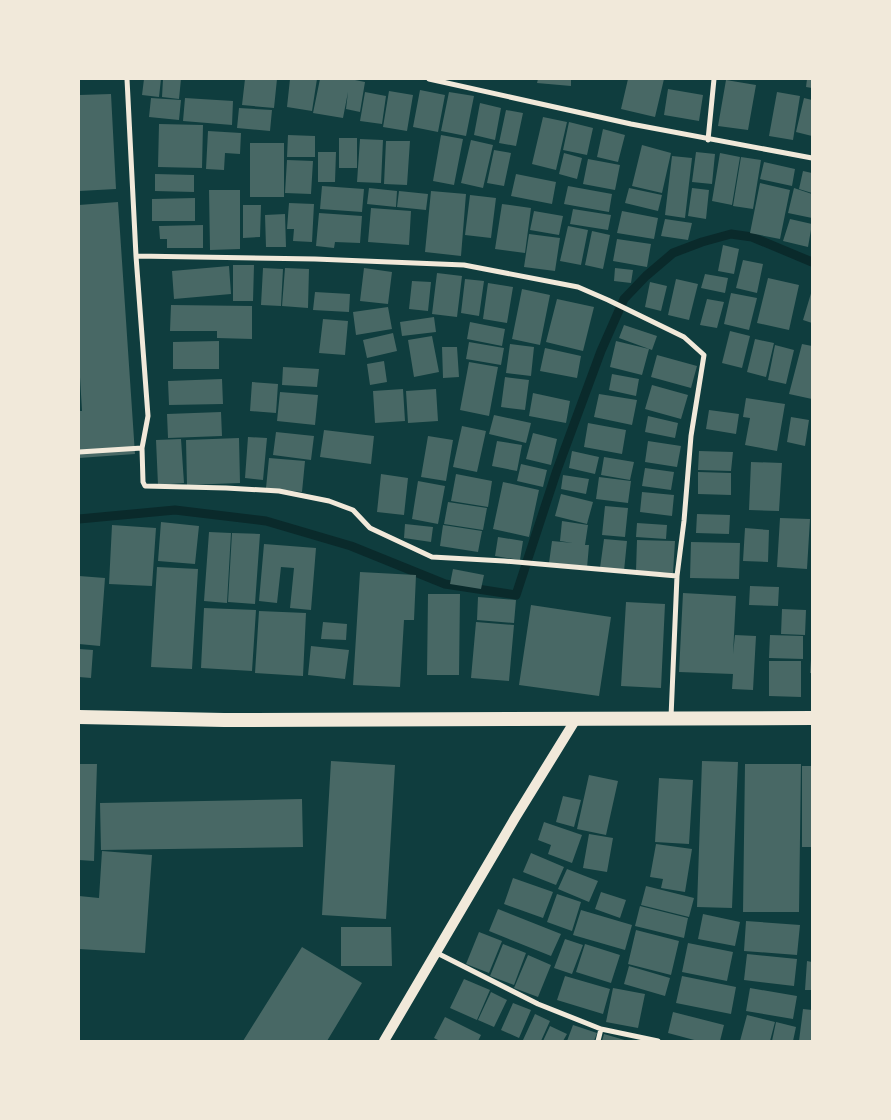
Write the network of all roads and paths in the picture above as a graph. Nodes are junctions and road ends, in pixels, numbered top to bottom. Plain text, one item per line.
1 (127, 79) edge
2 (429, 79) edge
3 (714, 79) edge
4 (708, 140) junction
5 (812, 158) edge
6 (136, 256) junction
7 (142, 448) junction
8 (79, 452) edge
9 (678, 576) junction
10 (79, 717) edge
11 (671, 717) junction
12 (812, 718) edge
13 (576, 719) junction
14 (437, 953) junction
15 (601, 1029) junction
16 (384, 1041) edge
17 (598, 1041) edge
18 (658, 1041) edge

1 - 6 street
2 - 4 street
3 - 4 street
4 - 5 street
6 - 7 street
6 - 9 street
7 - 8 street
7 - 9 street
9 - 11 street
10 - 13 highway
11 - 12 highway
11 - 13 highway
13 - 14 main road
14 - 15 street
14 - 16 main road
15 - 17 street
15 - 18 street

